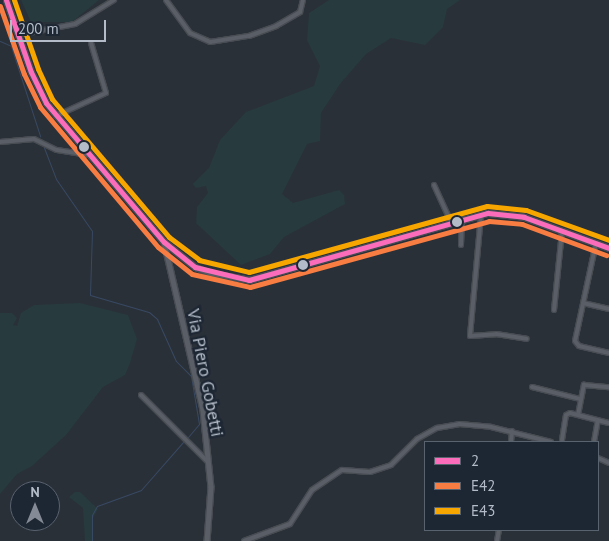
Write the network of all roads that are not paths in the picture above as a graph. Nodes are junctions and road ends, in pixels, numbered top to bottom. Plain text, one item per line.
1 (0, 0) edge
2 (114, 0) edge
3 (166, 0) edge
4 (304, 0) edge
5 (7, 1) edge
6 (18, 35) junction
7 (91, 43) dead end
8 (56, 116) junction
9 (0, 142) edge
10 (89, 155) junction
11 (434, 185) dead end
12 (481, 215) junction
13 (462, 219) junction
14 (451, 222) junction
15 (562, 231) junction
16 (164, 242) junction
17 (596, 243) junction
18 (461, 245) dead end
19 (609, 248) edge
20 (583, 303) junction
21 (609, 309) edge
22 (554, 310) dead end
23 (527, 339) dead end
24 (609, 353) edge
25 (532, 387) dead end
26 (609, 387) edge
27 (141, 395) dead end
28 (580, 400) junction
29 (578, 415) junction
30 (598, 420) junction
31 (609, 422) edge
32 (512, 432) junction
33 (562, 440) dead end
34 (511, 441) edge
35 (547, 441) edge
36 (594, 441) edge
37 (208, 462) junction
38 (207, 541) edge
39 (244, 541) edge

1 - 5 street
2 - 6 street
3 - 4 street
5 - 6 main road
6 - 8 main road
7 - 8 street
8 - 10 main road
9 - 10 street
10 - 16 main road
11 - 14 street
12 - 13 main road
12 - 15 main road
12 - 23 street
13 - 14 main road
13 - 18 street
14 - 16 main road
15 - 17 main road
15 - 22 street
16 - 37 street, Via Piero Gobetti
17 - 19 main road
17 - 20 street
20 - 21 street
20 - 24 street
25 - 28 street
26 - 28 street
27 - 37 street
28 - 29 street
29 - 30 street
29 - 33 street
30 - 31 street
30 - 36 street
32 - 34 street
32 - 35 street
32 - 39 street
37 - 38 street, Via Piero Gobetti

